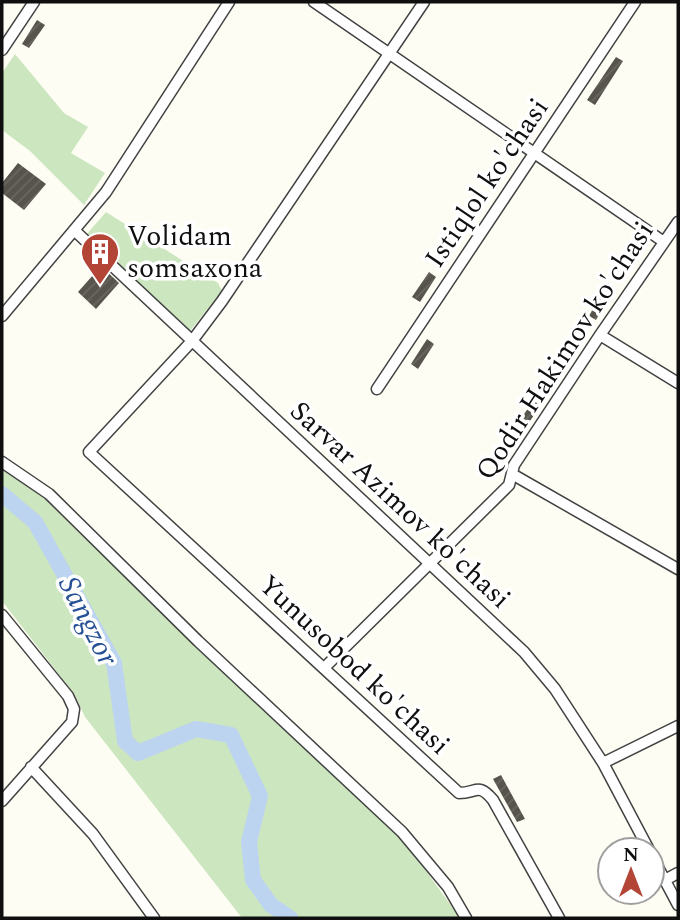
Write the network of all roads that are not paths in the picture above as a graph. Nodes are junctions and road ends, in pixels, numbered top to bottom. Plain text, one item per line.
1 (34, 2) edge
2 (229, 2) edge
3 (314, 2) edge
4 (424, 2) edge
5 (635, 2) edge
6 (2, 50) edge
7 (390, 53) junction
8 (534, 153) junction
9 (678, 222) edge
10 (74, 230) junction
11 (664, 242) junction
12 (2, 316) edge
13 (600, 335) junction
14 (192, 341) junction
15 (678, 383) edge
16 (377, 389) dead end
17 (2, 462) edge
18 (512, 474) junction
19 (430, 565) junction
20 (678, 569) edge
21 (2, 615) edge
22 (324, 668) junction
23 (678, 726) edge
24 (603, 763) junction
25 (31, 768) junction
26 (2, 800) edge
27 (642, 836) edge
28 (666, 882) edge
29 (678, 905) edge
30 (154, 918) edge
31 (466, 918) edge
32 (559, 918) edge

1 - 6 street
2 - 10 street
3 - 7 street
4 - 7 street
5 - 8 street, Istiqlol ko'chasi
7 - 8 street
7 - 14 street
8 - 11 street
8 - 16 street, Istiqlol ko'chasi
9 - 11 street, Qodir Hakimov ko'chasi
10 - 12 street
10 - 14 street, Sarvar Azimov ko'chasi
11 - 13 street, Qodir Hakimov ko'chasi
13 - 15 street
13 - 18 street, Qodir Hakimov ko'chasi
14 - 19 street, Sarvar Azimov ko'chasi
14 - 22 street, Yunusobod ko'chasi
17 - 31 street
18 - 19 street, Qodir Hakimov ko'chasi
18 - 20 street
19 - 22 street, Qodir Hakimov ko'chasi
19 - 24 street, Sarvar Azimov ko'chasi
21 - 25 street
22 - 32 street, Yunusobod ko'chasi
23 - 24 street
24 - 27 street, Sarvar Azimov ko'chasi
25 - 26 street
25 - 30 street
28 - 29 street

